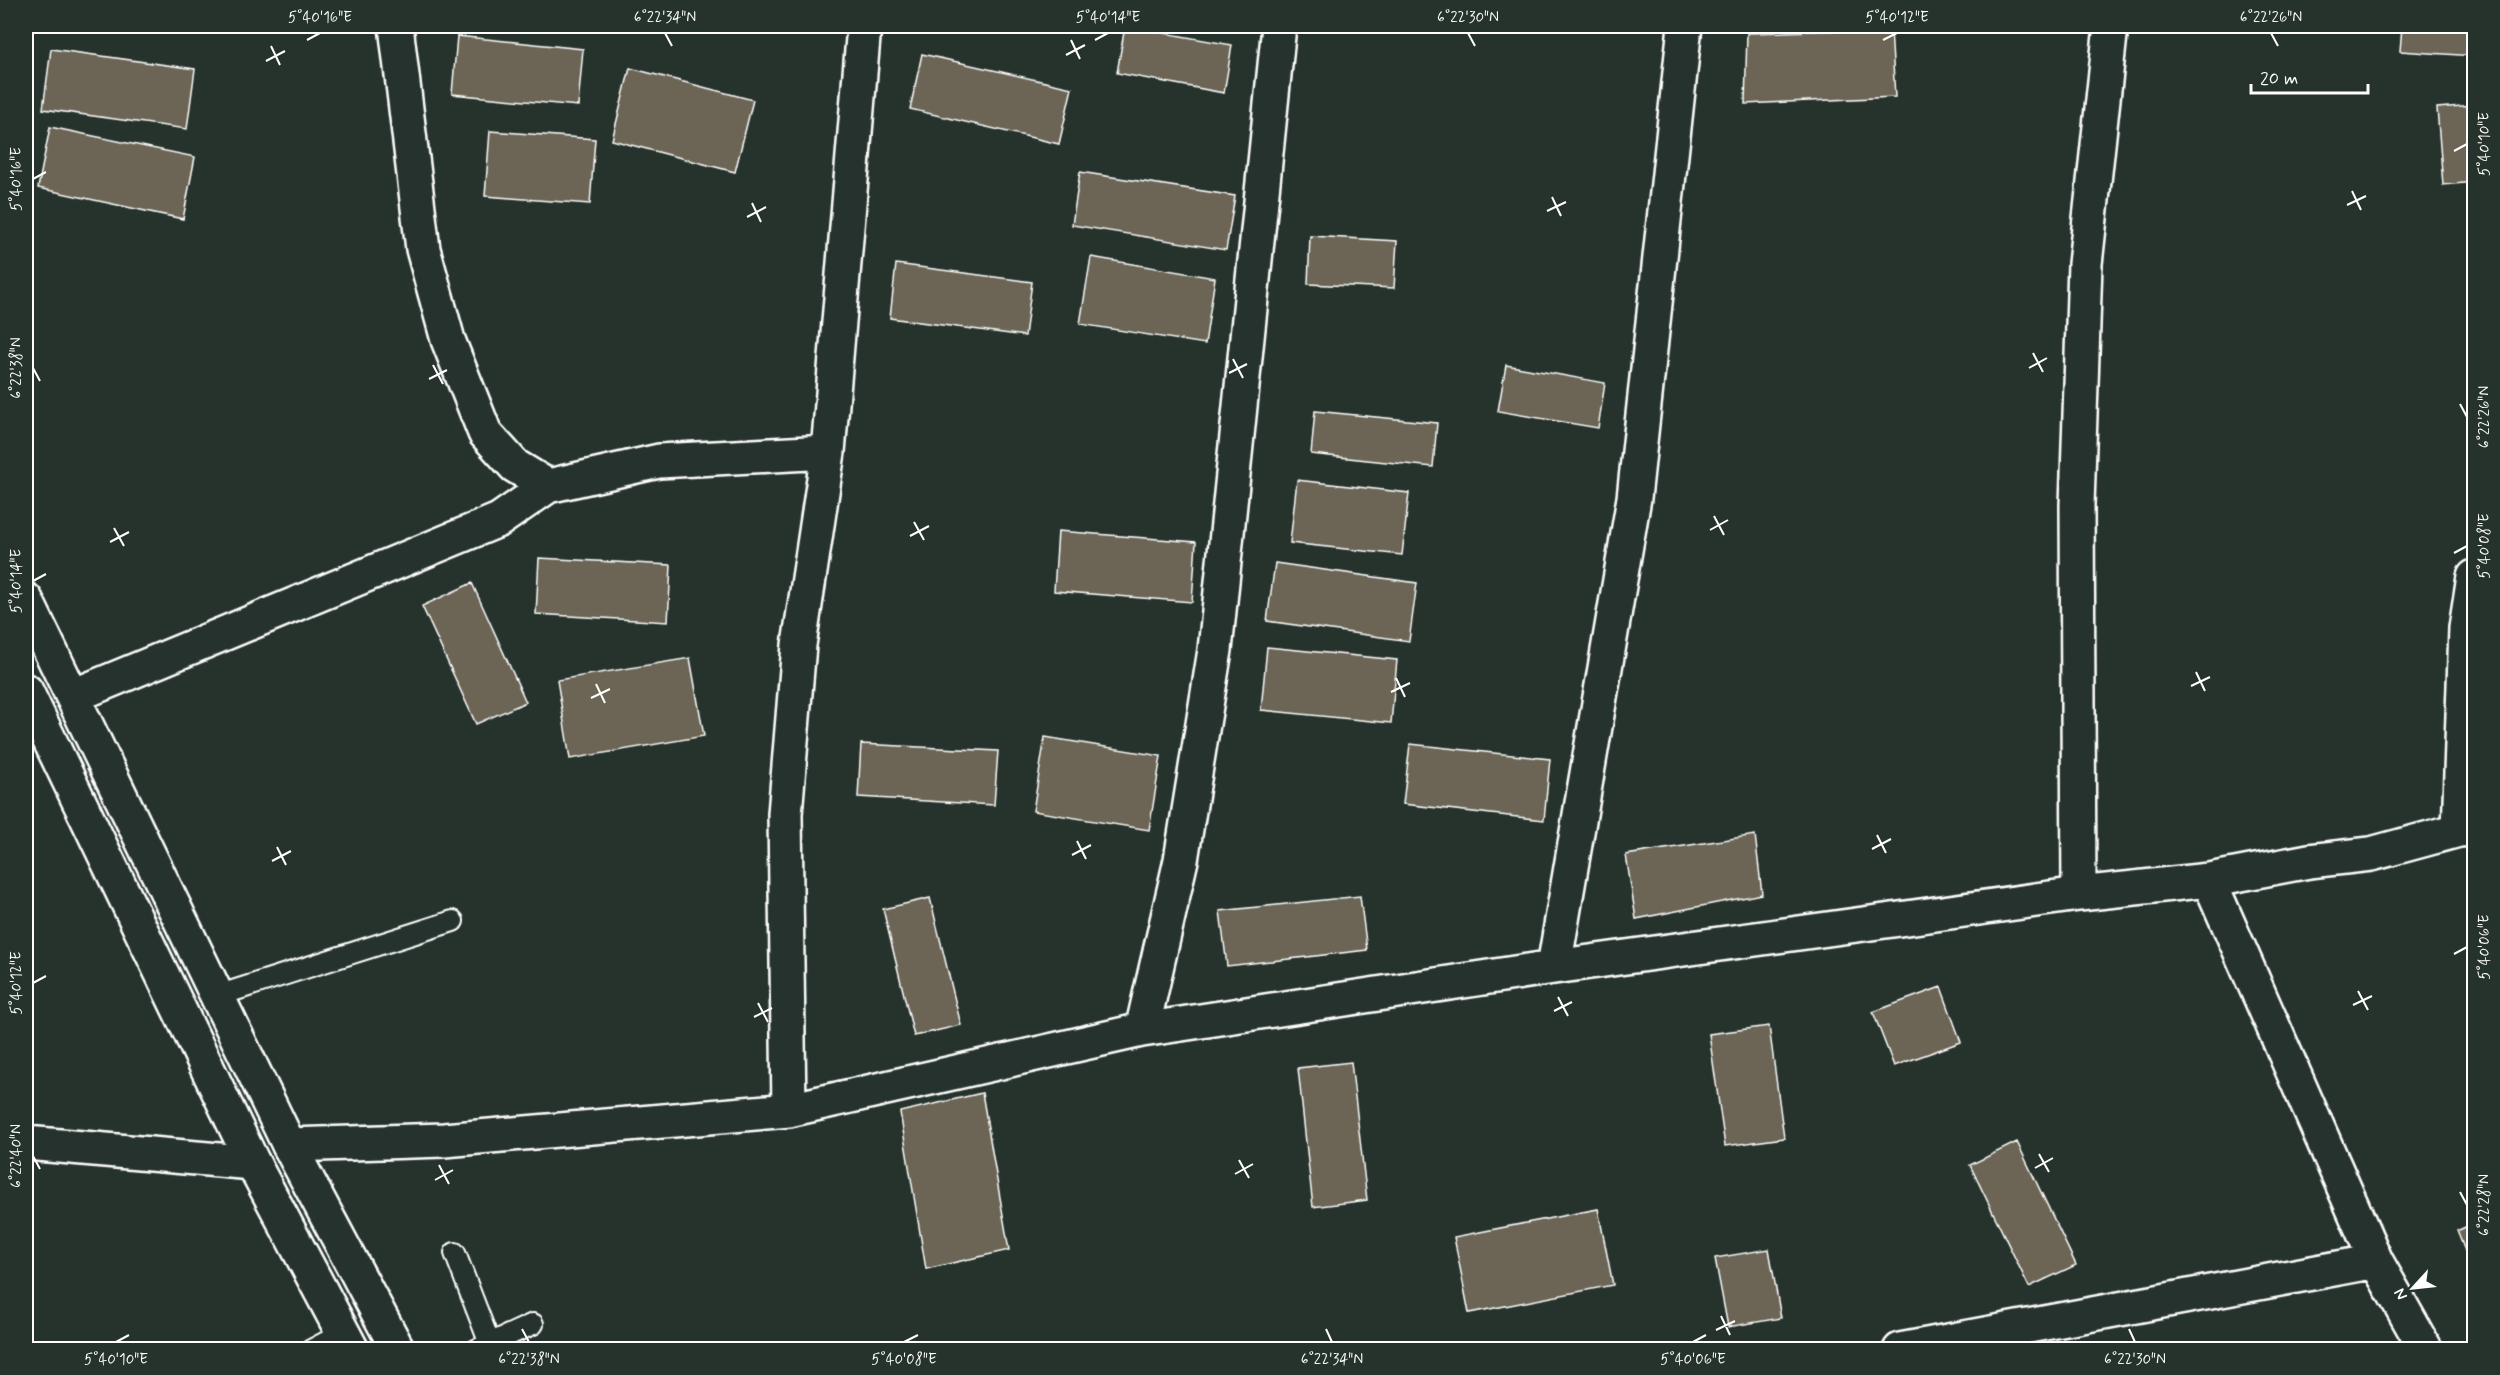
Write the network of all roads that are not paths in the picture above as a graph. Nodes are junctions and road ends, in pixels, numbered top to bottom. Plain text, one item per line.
1 (396, 26) edge
2 (864, 26) edge
3 (1279, 26) edge
4 (1685, 26) edge
5 (2111, 26) edge
6 (828, 452) junction
7 (548, 486) junction
8 (2475, 577) edge
9 (26, 600) edge
10 (26, 691) edge
11 (73, 696) junction
12 (2467, 829) edge
13 (2209, 880) junction
14 (2079, 894) junction
15 (453, 921) dead end
16 (1554, 968) junction
17 (218, 996) junction
18 (1142, 1030) junction
19 (789, 1110) junction
20 (26, 1143) edge
21 (289, 1145) junction
22 (253, 1164) junction
23 (455, 1253) dead end
24 (2376, 1261) junction
25 (533, 1324) dead end
26 (348, 1341) edge
27 (483, 1347) edge
28 (311, 1350) edge
29 (398, 1350) edge
30 (1900, 1350) edge
31 (2426, 1350) edge

1 - 7 street
2 - 6 street
3 - 18 street
4 - 16 street
5 - 14 street
6 - 7 street
6 - 19 street
7 - 11 street
8 - 12 street
9 - 11 street
10 - 22 street
11 - 17 street
12 - 13 street
13 - 14 street
13 - 24 street
14 - 16 street
15 - 17 lane
16 - 18 street
17 - 21 street
18 - 19 street
19 - 21 street
20 - 22 street
21 - 29 street
22 - 26 street
23 - 27 lane
24 - 30 street
24 - 31 street
25 - 27 lane
26 - 28 lane

